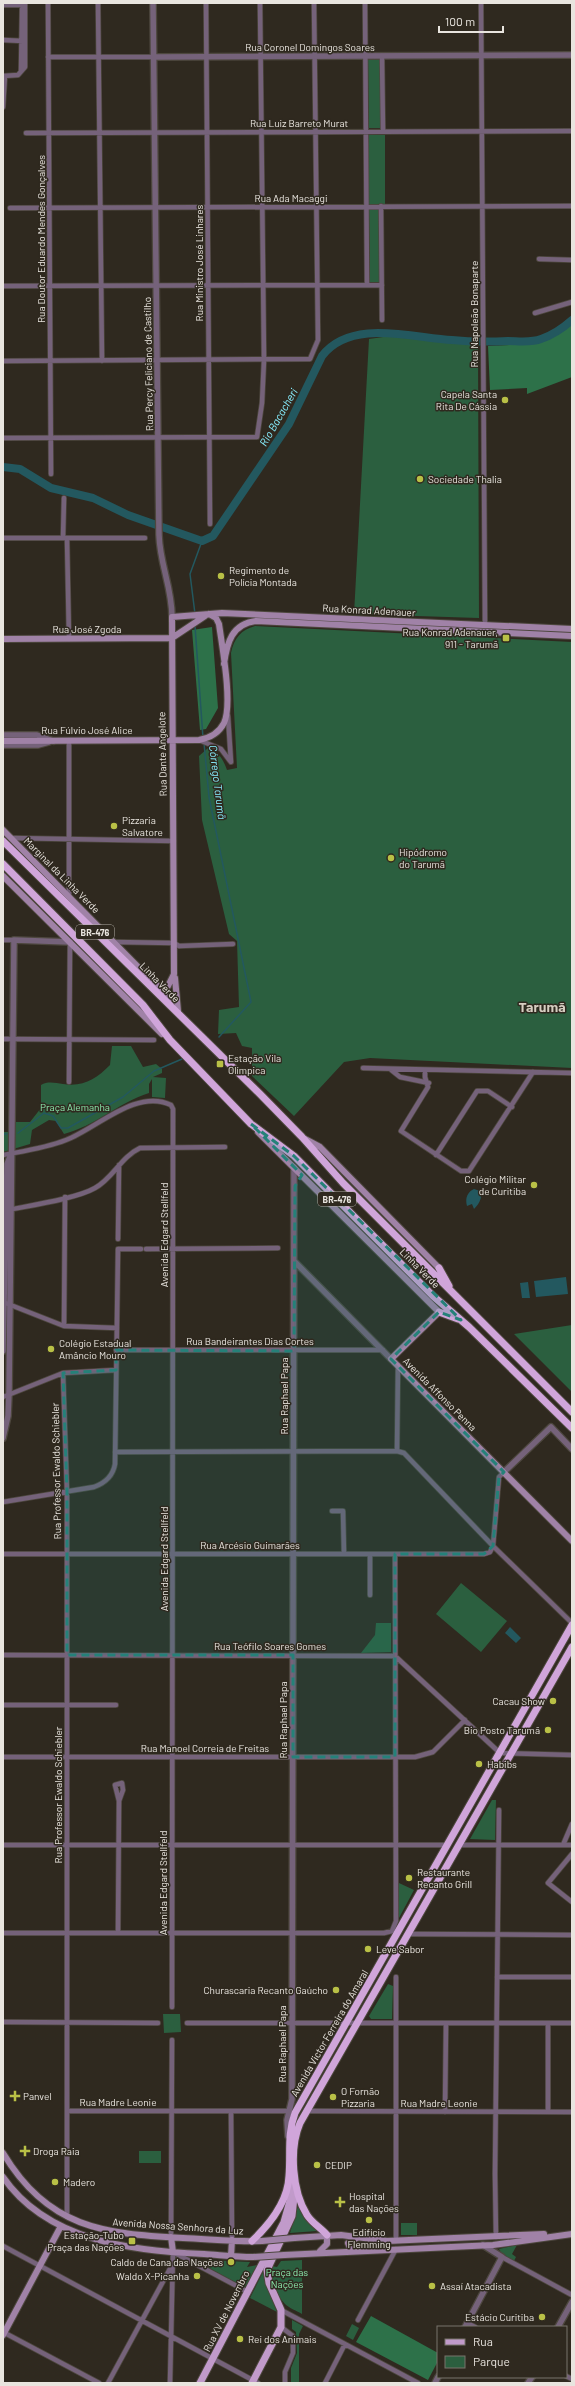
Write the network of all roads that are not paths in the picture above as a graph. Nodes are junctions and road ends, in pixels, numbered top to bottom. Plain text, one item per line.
1 (48, 3) edge
2 (98, 3) edge
3 (153, 3) edge
4 (206, 3) edge
5 (260, 3) edge
6 (314, 3) edge
7 (365, 3) edge
8 (481, 3) edge
9 (25, 4) edge
10 (3, 5) edge
11 (3, 40) edge
12 (24, 41) junction
13 (572, 55) edge
14 (207, 56) junction
15 (261, 56) junction
16 (315, 56) junction
17 (366, 56) junction
18 (382, 56) junction
19 (482, 56) junction
20 (48, 57) junction
21 (99, 57) junction
22 (154, 57) junction
23 (4, 76) edge
24 (3, 107) edge
25 (482, 131) junction
26 (572, 131) edge
27 (26, 132) dead end
28 (49, 132) junction
29 (100, 132) junction
30 (154, 132) junction
31 (207, 132) junction
32 (262, 132) junction
33 (316, 132) junction
34 (366, 132) junction
35 (383, 132) junction
36 (366, 206) junction
37 (381, 206) junction
38 (482, 206) junction
39 (572, 206) edge
40 (155, 207) junction
41 (208, 207) junction
42 (262, 207) junction
43 (316, 207) junction
44 (10, 208) dead end
45 (49, 208) junction
46 (100, 208) junction
47 (539, 259) dead end
48 (572, 260) edge
49 (101, 285) junction
50 (156, 285) junction
51 (208, 285) junction
52 (263, 285) junction
53 (317, 285) junction
54 (367, 285) junction
55 (382, 285) junction
56 (3, 286) edge
57 (50, 286) junction
58 (572, 302) edge
59 (535, 313) dead end
60 (382, 320) dead end
61 (209, 360) junction
62 (264, 360) junction
63 (3, 361) edge
64 (51, 361) junction
65 (102, 361) junction
66 (157, 361) junction
67 (157, 437) junction
68 (210, 437) junction
69 (3, 438) edge
70 (51, 438) junction
71 (52, 474) dead end
72 (64, 498) dead end
73 (210, 524) dead end
74 (159, 535) joint
75 (3, 538) edge
76 (65, 538) junction
77 (145, 538) dead end
78 (208, 614) junction
79 (172, 617) junction
80 (199, 617) junction
81 (485, 625) junction
82 (572, 629) edge
83 (572, 636) edge
84 (172, 638) junction
85 (3, 639) edge
86 (69, 639) junction
87 (224, 664) junction
88 (227, 708) junction
89 (3, 736) edge
90 (53, 740) junction
91 (69, 740) junction
92 (171, 740) junction
93 (207, 740) junction
94 (3, 741) edge
95 (3, 745) edge
96 (3, 830) edge
97 (11, 838) junction
98 (69, 839) junction
99 (3, 841) edge
100 (174, 841) junction
101 (3, 864) edge
102 (3, 876) edge
103 (69, 896) junction
104 (60, 932) junction
105 (3, 940) edge
106 (14, 940) junction
107 (51, 941) junction
108 (70, 942) junction
109 (114, 942) junction
110 (174, 943) junction
111 (233, 944) dead end
112 (77, 949) junction
113 (70, 954) junction
114 (174, 974) junction
115 (154, 983) junction
116 (178, 1011) junction
117 (187, 1022) junction
118 (3, 1038) edge
119 (12, 1039) junction
120 (69, 1039) junction
121 (154, 1040) dead end
122 (170, 1040) junction
123 (363, 1068) dead end
124 (390, 1069) junction
125 (425, 1070) junction
126 (534, 1072) junction
127 (572, 1074) edge
128 (68, 1082) dead end
129 (429, 1083) junction
130 (512, 1107) junction
131 (251, 1124) junction
132 (302, 1137) junction
133 (173, 1147) junction
134 (225, 1147) dead end
135 (11, 1154) junction
136 (436, 1155) junction
137 (3, 1156) edge
138 (119, 1165) junction
139 (294, 1167) junction
140 (306, 1180) junction
141 (295, 1186) junction
142 (65, 1197) junction
143 (12, 1209) junction
144 (4, 1211) edge
145 (118, 1239) dead end
146 (278, 1248) dead end
147 (173, 1249) junction
148 (294, 1261) junction
149 (439, 1268) joint
150 (454, 1294) junction
151 (3, 1303) edge
152 (11, 1305) junction
153 (439, 1312) junction
154 (461, 1320) junction
155 (64, 1326) junction
156 (117, 1328) junction
157 (3, 1346) edge
158 (10, 1346) junction
159 (3, 1350) edge
160 (116, 1350) junction
161 (383, 1350) junction
162 (173, 1351) junction
163 (294, 1351) junction
164 (391, 1359) junction
165 (398, 1365) junction
166 (116, 1370) junction
167 (62, 1373) junction
168 (9, 1394) junction
169 (3, 1397) edge
170 (572, 1412) edge
171 (572, 1428) edge
172 (3, 1438) edge
173 (572, 1449) edge
174 (294, 1451) junction
175 (397, 1451) junction
176 (115, 1452) junction
177 (173, 1452) junction
178 (504, 1472) junction
179 (67, 1492) junction
180 (3, 1502) edge
181 (332, 1511) dead end
182 (572, 1540) edge
183 (493, 1546) junction
184 (3, 1554) edge
185 (67, 1554) junction
186 (173, 1554) junction
187 (293, 1554) junction
188 (344, 1554) junction
189 (370, 1554) junction
190 (395, 1554) junction
191 (370, 1595) dead end
192 (572, 1624) edge
193 (572, 1647) edge
194 (3, 1655) edge
195 (67, 1655) junction
196 (172, 1655) junction
197 (293, 1655) junction
198 (395, 1656) junction
199 (3, 1705) edge
200 (67, 1705) junction
201 (116, 1705) dead end
202 (465, 1720) junction
203 (500, 1753) junction
204 (511, 1754) junction
205 (572, 1755) edge
206 (3, 1757) edge
207 (67, 1757) junction
208 (172, 1757) junction
209 (293, 1757) junction
210 (395, 1757) junction
211 (119, 1801) dead end
212 (498, 1810) dead end
213 (572, 1824) edge
214 (3, 1845) edge
215 (67, 1845) junction
216 (119, 1845) junction
217 (172, 1845) junction
218 (293, 1845) junction
219 (395, 1845) junction
220 (447, 1845) junction
221 (458, 1845) junction
222 (498, 1845) junction
223 (564, 1845) junction
224 (572, 1845) edge
225 (572, 1854) edge
226 (572, 1902) edge
227 (3, 1933) edge
228 (67, 1933) junction
229 (118, 1933) junction
230 (172, 1933) junction
231 (292, 1933) junction
232 (408, 1934) junction
233 (497, 1934) junction
234 (572, 1935) edge
235 (396, 1977) dead end
236 (497, 1977) junction
237 (572, 1977) edge
238 (172, 2007) dead end
239 (3, 2022) edge
240 (67, 2022) junction
241 (158, 2023) dead end
242 (187, 2023) dead end
243 (292, 2023) junction
244 (346, 2023) junction
245 (356, 2023) junction
246 (395, 2023) junction
247 (446, 2023) junction
248 (497, 2023) junction
249 (548, 2023) junction
250 (572, 2023) edge
251 (172, 2040) dead end
252 (292, 2100) junction
253 (301, 2100) junction
254 (67, 2111) junction
255 (172, 2111) junction
256 (231, 2111) junction
257 (290, 2111) junction
258 (306, 2111) junction
259 (396, 2112) junction
260 (445, 2112) junction
261 (495, 2112) junction
262 (548, 2112) junction
263 (572, 2112) edge
264 (296, 2136) joint
265 (289, 2140) junction
266 (3, 2153) edge
267 (15, 2173) junction
268 (4, 2178) edge
269 (292, 2179) junction
270 (54, 2209) junction
271 (67, 2217) junction
272 (61, 2226) junction
273 (572, 2234) edge
274 (327, 2235) junction
275 (561, 2236) junction
276 (171, 2237) junction
277 (496, 2237) junction
278 (359, 2238) junction
279 (232, 2240) junction
280 (252, 2241) junction
281 (396, 2241) junction
282 (3, 2246) edge
283 (483, 2246) junction
284 (273, 2248) junction
285 (396, 2249) junction
286 (352, 2250) junction
287 (173, 2252) junction
288 (319, 2252) junction
289 (231, 2256) junction
290 (502, 2257) junction
291 (173, 2263) junction
292 (40, 2266) junction
293 (248, 2292) junction
294 (572, 2295) edge
295 (572, 2302) edge
296 (281, 2310) junction
297 (358, 2320) dead end
298 (142, 2321) junction
299 (466, 2325) edge
300 (559, 2326) edge
301 (281, 2327) junction
302 (3, 2333) edge
303 (172, 2337) junction
304 (345, 2344) junction
305 (213, 2359) junction
306 (254, 2382) edge
307 (98, 2383) edge
308 (108, 2383) edge
309 (170, 2383) edge
310 (200, 2383) edge
311 (285, 2383) edge
312 (325, 2383) edge
313 (418, 2383) edge

1 - 20 street, Rua Doutor Eduardo Mendes Gonçalves
2 - 21 street
3 - 22 street, Rua Percy Feliciano de Castilho
4 - 14 street, Rua Ministro José Linhares
5 - 15 street
6 - 16 street
7 - 17 street
8 - 19 street, Rua Napoleão Bonaparte
9 - 10 street
9 - 12 street
11 - 12 street
12 - 23 street
13 - 19 street, Rua Coronel Domingos Soares
14 - 15 street, Rua Coronel Domingos Soares
14 - 22 street, Rua Coronel Domingos Soares
14 - 31 street, Rua Ministro José Linhares
15 - 16 street, Rua Coronel Domingos Soares
15 - 32 street
16 - 17 street, Rua Coronel Domingos Soares
16 - 33 street
17 - 18 street, Rua Coronel Domingos Soares
17 - 34 street
18 - 19 street, Rua Coronel Domingos Soares
18 - 35 street
19 - 25 street, Rua Napoleão Bonaparte
20 - 21 street, Rua Coronel Domingos Soares
20 - 28 street, Rua Doutor Eduardo Mendes Gonçalves
21 - 22 street, Rua Coronel Domingos Soares
21 - 29 street
22 - 30 street, Rua Percy Feliciano de Castilho
23 - 24 street
25 - 26 street, Rua Luiz Barreto Murat
25 - 35 street, Rua Luiz Barreto Murat
25 - 38 street, Rua Napoleão Bonaparte
27 - 28 street, Rua Luiz Barreto Murat
28 - 29 street, Rua Luiz Barreto Murat
28 - 45 street, Rua Doutor Eduardo Mendes Gonçalves
29 - 30 street, Rua Luiz Barreto Murat
29 - 46 street
30 - 31 street, Rua Luiz Barreto Murat
30 - 40 street, Rua Percy Feliciano de Castilho
31 - 32 street, Rua Luiz Barreto Murat
31 - 41 street, Rua Ministro José Linhares
32 - 33 street, Rua Luiz Barreto Murat
32 - 42 street
33 - 34 street, Rua Luiz Barreto Murat
33 - 43 street
34 - 35 street, Rua Luiz Barreto Murat
34 - 36 street
36 - 37 street, Rua Ada Macaggi
36 - 43 street, Rua Ada Macaggi
36 - 54 street
37 - 38 street, Rua Ada Macaggi
37 - 55 street
38 - 39 street, Rua Ada Macaggi
38 - 81 street, Rua Napoleão Bonaparte
40 - 41 street, Rua Ada Macaggi
40 - 46 street, Rua Ada Macaggi
40 - 50 street, Rua Percy Feliciano de Castilho
41 - 42 street, Rua Ada Macaggi
41 - 51 street, Rua Ministro José Linhares
42 - 43 street, Rua Ada Macaggi
42 - 52 street
43 - 53 street
44 - 45 street, Rua Ada Macaggi
45 - 46 street, Rua Ada Macaggi
45 - 57 street, Rua Doutor Eduardo Mendes Gonçalves
46 - 49 street
47 - 48 street
49 - 50 street
49 - 57 street
49 - 65 street
50 - 51 street
50 - 66 street, Rua Percy Feliciano de Castilho
51 - 52 street
51 - 61 street, Rua Ministro José Linhares
52 - 53 street
52 - 62 street
53 - 54 street
53 - 62 street
54 - 55 street
55 - 60 street
56 - 57 street
57 - 64 street, Rua Doutor Eduardo Mendes Gonçalves
58 - 59 street
61 - 62 street
61 - 66 street
61 - 68 street, Rua Ministro José Linhares
62 - 68 street
63 - 64 street
64 - 65 street
64 - 70 street, Rua Doutor Eduardo Mendes Gonçalves
65 - 66 street
66 - 67 street, Rua Percy Feliciano de Castilho
67 - 68 street
67 - 70 street
67 - 74 street, Rua Percy Feliciano de Castilho
68 - 73 street, Rua Ministro José Linhares
69 - 70 street
70 - 71 street, Rua Doutor Eduardo Mendes Gonçalves
72 - 76 street
74 - 79 street, Rua Dante Angelote
75 - 76 street
76 - 77 street
76 - 86 street
78 - 80 main road
78 - 81 main road, Rua Konrad Adenauer
78 - 87 main road
79 - 80 main road
79 - 84 main road, Rua Dante Angelote
80 - 84 main road
81 - 82 main road, Rua Konrad Adenauer
83 - 87 main road, Rua Konrad Adenauer
84 - 86 main road, Rua José Zgoda
84 - 92 main road, Rua Dante Angelote
85 - 86 main road, Rua José Zgoda
87 - 88 main road
88 - 93 main road
88 - 93 street
89 - 90 street
90 - 91 main road, Rua Fúlvio José Alice
90 - 94 main road, Rua Fúlvio José Alice
90 - 95 street
91 - 92 main road, Rua Fúlvio José Alice
91 - 98 street
92 - 93 main road, Rua Fúlvio José Alice
92 - 100 main road, Rua Dante Angelote
96 - 97 main road, Marginal da Linha Verde
97 - 98 street
97 - 103 main road, Marginal da Linha Verde
98 - 100 street
98 - 103 street
99 - 117 highway, Linha Verde / BR-476
100 - 110 main road, Rua Dante Angelote
101 - 122 highway, Linha Verde / BR-476
102 - 104 main road
103 - 109 main road, Marginal da Linha Verde
104 - 107 street
104 - 108 main road
105 - 106 street
106 - 107 street
106 - 119 street
107 - 108 street
108 - 112 main road
108 - 113 street
109 - 110 street
109 - 115 main road, Marginal da Linha Verde
110 - 111 street
110 - 114 main road, Rua Dante Angelote
112 - 113 street
112 - 122 main road
113 - 120 street
114 - 115 main road
114 - 116 main road, Rua Dante Angelote
115 - 116 main road, Marginal da Linha Verde
116 - 117 main road, Marginal da Linha Verde
117 - 132 highway, Linha Verde / BR-476
118 - 119 street
119 - 120 street
119 - 135 street
120 - 121 street
120 - 128 street
122 - 131 highway, Linha Verde / BR-476
123 - 124 street
124 - 125 street
124 - 129 street
125 - 126 street
125 - 129 street
126 - 127 street
126 - 130 street
129 - 136 street
130 - 136 street
130 - 136 street
131 - 139 main road, Linha Verde
131 - 154 highway, Linha Verde / BR-476
132 - 149 main road, Linha Verde
132 - 150 highway, Linha Verde / BR-476
133 - 134 street
133 - 135 street, Avenida Edgard Stellfeld
133 - 138 street
133 - 147 street, Avenida Edgard Stellfeld
135 - 137 street
135 - 143 street
135 - 144 street
138 - 142 street
138 - 145 street
139 - 140 main road, Linha Verde
139 - 141 street, Rua Raphael Papa
140 - 141 street
140 - 153 main road, Linha Verde
141 - 148 street, Rua Raphael Papa
142 - 143 street
142 - 155 street
143 - 144 street
143 - 152 street
144 - 151 street
146 - 147 street
147 - 156 street
147 - 162 street, Avenida Edgard Stellfeld
148 - 161 street, Avenida Affonso Penna
148 - 163 street, Rua Raphael Papa
149 - 150 highway
150 - 170 highway, Linha Verde / BR-476
151 - 152 street
151 - 157 street
152 - 155 street
152 - 158 street
153 - 154 highway
153 - 164 main road
154 - 171 highway, Linha Verde / BR-476
155 - 156 street
156 - 160 street
157 - 158 street
157 - 159 street
158 - 168 street
160 - 162 street, Rua Bandeirantes Dias Cortes
160 - 166 street
161 - 163 street, Rua Bandeirantes Dias Cortes
161 - 164 street, Avenida Affonso Penna
162 - 163 street, Rua Bandeirantes Dias Cortes
162 - 177 street, Avenida Edgard Stellfeld
163 - 174 street, Rua Raphael Papa
164 - 165 main road, Avenida Affonso Penna
165 - 175 street
165 - 178 main road, Avenida Affonso Penna
166 - 167 street
166 - 176 street
167 - 168 street
167 - 179 street, Rua Professor Ewaldo Schiebler
168 - 169 street
168 - 172 street
173 - 178 street
174 - 175 street
174 - 177 street
174 - 187 street, Rua Raphael Papa
175 - 183 street
176 - 177 street
176 - 179 street
177 - 186 street, Avenida Edgard Stellfeld
178 - 182 main road, Avenida Affonso Penna
178 - 183 street
179 - 180 street
179 - 185 street, Rua Professor Ewaldo Schiebler
181 - 188 street
183 - 190 street, Rua Arcésio Guimarães
183 - 192 street
184 - 185 street, Rua Arcésio Guimarães
185 - 186 street, Rua Arcésio Guimarães
185 - 195 street, Rua Professor Ewaldo Schiebler
186 - 187 street, Rua Arcésio Guimarães
186 - 196 street, Avenida Edgard Stellfeld
187 - 188 street, Rua Arcésio Guimarães
187 - 197 street, Rua Raphael Papa
188 - 189 street, Rua Arcésio Guimarães
189 - 190 street, Rua Arcésio Guimarães
189 - 191 street
190 - 198 street
192 - 203 highway, Avenida Victor Ferreira do Amaral
193 - 204 highway, Avenida Victor Ferreira do Amaral
194 - 195 street, Rua Teófilo Soares Gomes
195 - 196 street, Rua Teófilo Soares Gomes
195 - 200 street, Rua Professor Ewaldo Schiebler
196 - 197 street, Rua Teófilo Soares Gomes
196 - 208 street, Avenida Edgard Stellfeld
197 - 198 street, Rua Teófilo Soares Gomes
197 - 209 street, Rua Raphael Papa
198 - 202 street
198 - 210 street
199 - 200 street
200 - 201 street
200 - 207 street, Rua Professor Ewaldo Schiebler
202 - 203 street
202 - 210 street, Rua Manoel Correia de Freitas
203 - 204 street
203 - 220 highway, Avenida Victor Ferreira do Amaral
204 - 205 street
204 - 221 highway, Avenida Victor Ferreira do Amaral
206 - 207 street, Rua Manoel Correia de Freitas
207 - 208 street, Rua Manoel Correia de Freitas
207 - 215 street, Rua Professor Ewaldo Schiebler
208 - 209 street, Rua Manoel Correia de Freitas
208 - 217 street, Avenida Edgard Stellfeld
209 - 210 street, Rua Manoel Correia de Freitas
209 - 218 street, Rua Raphael Papa
210 - 219 street
211 - 216 street
212 - 222 street
213 - 223 street
214 - 215 street
215 - 216 street
215 - 228 street, Rua Professor Ewaldo Schiebler
216 - 217 street
216 - 229 street
217 - 218 street
217 - 230 street, Avenida Edgard Stellfeld
218 - 219 street
218 - 231 street, Rua Raphael Papa
219 - 220 street
219 - 231 street
220 - 244 highway, Avenida Victor Ferreira do Amaral
221 - 222 street
221 - 232 highway, Avenida Victor Ferreira do Amaral
222 - 223 street
222 - 233 street
223 - 224 street
225 - 226 street
227 - 228 street
228 - 229 street
228 - 240 street, Rua Professor Ewaldo Schiebler
229 - 230 street
230 - 231 street
230 - 238 street, Avenida Edgard Stellfeld
231 - 243 street, Rua Raphael Papa
232 - 233 street
232 - 245 highway, Avenida Victor Ferreira do Amaral
233 - 234 street
233 - 236 street
235 - 246 street
236 - 237 street
236 - 248 street
239 - 240 street
240 - 241 street
240 - 254 street, Rua Professor Ewaldo Schiebler
242 - 243 street
243 - 244 street
243 - 252 street, Rua Raphael Papa
244 - 245 street
244 - 253 highway, Avenida Victor Ferreira do Amaral
245 - 246 street
245 - 258 highway, Avenida Victor Ferreira do Amaral
246 - 247 street
246 - 259 street
247 - 248 street
247 - 260 street
248 - 249 street
248 - 261 street
249 - 250 street
249 - 262 street
251 - 255 street
252 - 253 street
252 - 257 street, Rua Raphael Papa
253 - 265 highway, Avenida Victor Ferreira do Amaral
254 - 255 street, Rua Madre Leonie
254 - 271 street, Rua Professor Ewaldo Schiebler
255 - 256 street, Rua Madre Leonie
255 - 276 street
256 - 257 street, Rua Madre Leonie
256 - 279 street
257 - 265 street, Rua Raphael Papa
258 - 259 street, Rua Madre Leonie
258 - 264 highway, Avenida Victor Ferreira do Amaral
259 - 260 street, Rua Madre Leonie
259 - 281 street
260 - 261 street, Rua Madre Leonie
261 - 262 street, Rua Madre Leonie
261 - 277 street
262 - 263 street, Rua Madre Leonie
264 - 269 highway, Rua Raphael Papa
265 - 269 highway, Rua Raphael Papa
266 - 267 main road, Avenida Nossa Senhora da Luz
267 - 268 main road
267 - 270 main road, Avenida Nossa Senhora da Luz
268 - 272 main road
269 - 274 highway
269 - 280 highway
269 - 284 main road, Rua Raphael Papa
270 - 271 main road, Avenida Nossa Senhora da Luz
270 - 272 main road
271 - 276 main road, Avenida Nossa Senhora da Luz
272 - 287 main road
272 - 292 main road
273 - 275 main road
274 - 278 main road, Avenida Nossa Senhora da Luz
274 - 280 main road, Avenida Nossa Senhora da Luz, bridge
274 - 288 main road
275 - 277 main road, Avenida Nossa Senhora da Luz
275 - 283 main road
276 - 279 main road, Avenida Nossa Senhora da Luz
276 - 287 main road
277 - 281 main road, Avenida Nossa Senhora da Luz
278 - 281 main road, Avenida Nossa Senhora da Luz
278 - 286 main road
279 - 280 main road, Avenida Nossa Senhora da Luz
279 - 289 main road
282 - 292 street
283 - 285 main road
283 - 290 street
284 - 293 main road, Rua XV de Novembro
284 - 296 main road
285 - 286 main road
285 - 297 street
286 - 288 main road
287 - 289 main road
287 - 291 street
287 - 293 street
288 - 289 main road, bridge
290 - 294 street
290 - 299 street
291 - 298 street
291 - 303 street
292 - 298 street
292 - 302 main road
293 - 305 main road, Rua XV de Novembro
295 - 300 street
296 - 301 main road
296 - 304 street
298 - 303 street
298 - 308 street
301 - 306 main road
301 - 311 street
302 - 307 street
303 - 305 street
303 - 309 street
304 - 312 street
304 - 313 street
305 - 306 street
305 - 310 main road, Rua XV de Novembro

